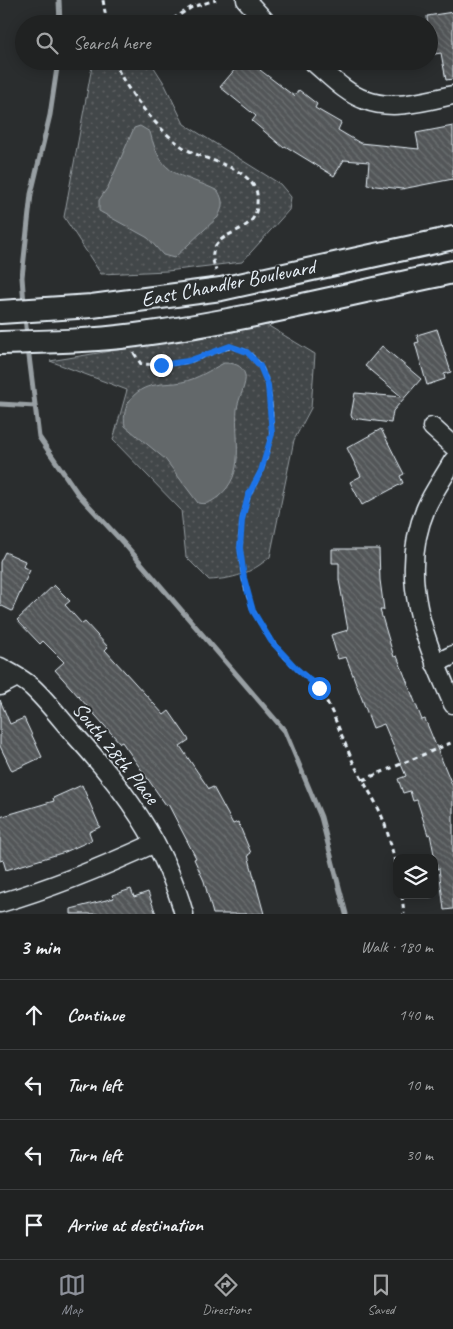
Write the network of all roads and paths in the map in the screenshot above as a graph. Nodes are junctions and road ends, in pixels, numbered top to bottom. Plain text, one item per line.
1 (103, 0) edge
2 (216, 0) edge
3 (246, 0) edge
4 (106, 15) edge
5 (179, 15) edge
6 (260, 15) edge
7 (119, 70) edge
8 (323, 70) edge
9 (453, 95) edge
10 (453, 238) edge
11 (453, 272) edge
12 (212, 276) dead end
13 (4, 312) edge
14 (7, 343) edge
15 (133, 346) dead end
16 (432, 427) dead end
17 (453, 446) edge
18 (453, 461) edge
19 (453, 655) edge
20 (435, 664) junction
21 (0, 667) edge
22 (17, 677) junction
23 (0, 686) edge
24 (453, 704) edge
25 (453, 742) edge
26 (363, 780) junction
27 (155, 843) junction
28 (394, 854) edge
29 (402, 899) edge
30 (0, 903) edge
31 (184, 914) edge
32 (404, 914) edge

1 - 4 path
2 - 5 path
3 - 6 street
7 - 12 path
8 - 9 street
10 - 13 main road, East Chandler Boulevard
11 - 14 main road, East Chandler Boulevard
15 - 26 path
16 - 17 street
18 - 20 street
19 - 20 street
20 - 24 street
21 - 22 street, South 28th Place
22 - 23 street
22 - 27 street, South 28th Place
25 - 26 path
26 - 28 path
27 - 30 street
27 - 31 street, South 28th Place
29 - 32 path

